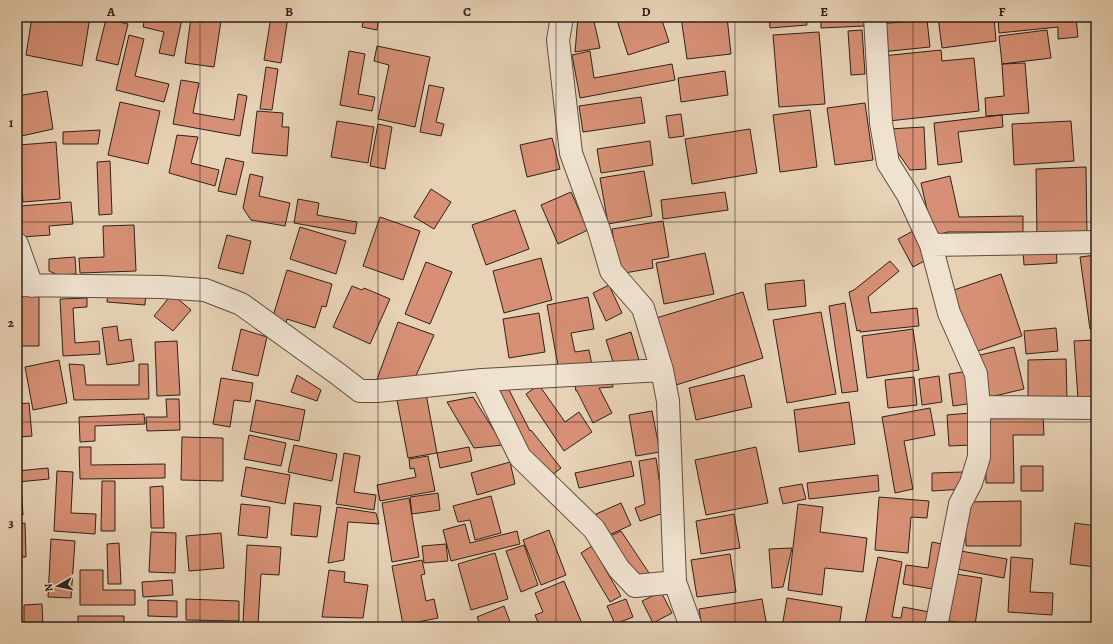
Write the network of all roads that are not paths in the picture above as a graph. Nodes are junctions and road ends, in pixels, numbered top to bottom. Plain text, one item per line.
1 (562, 17) edge
2 (874, 17) edge
3 (1096, 242) edge
4 (17, 244) edge
5 (931, 245) junction
6 (25, 286) edge
7 (662, 370) junction
8 (482, 380) junction
9 (978, 407) junction
10 (1096, 408) edge
11 (675, 582) junction
12 (691, 627) edge
13 (936, 627) edge

1 - 7 street
2 - 5 street
3 - 5 street
4 - 6 street
5 - 9 street
6 - 8 street
7 - 8 street
7 - 11 street
8 - 11 street
9 - 10 street
9 - 13 street
11 - 12 street

